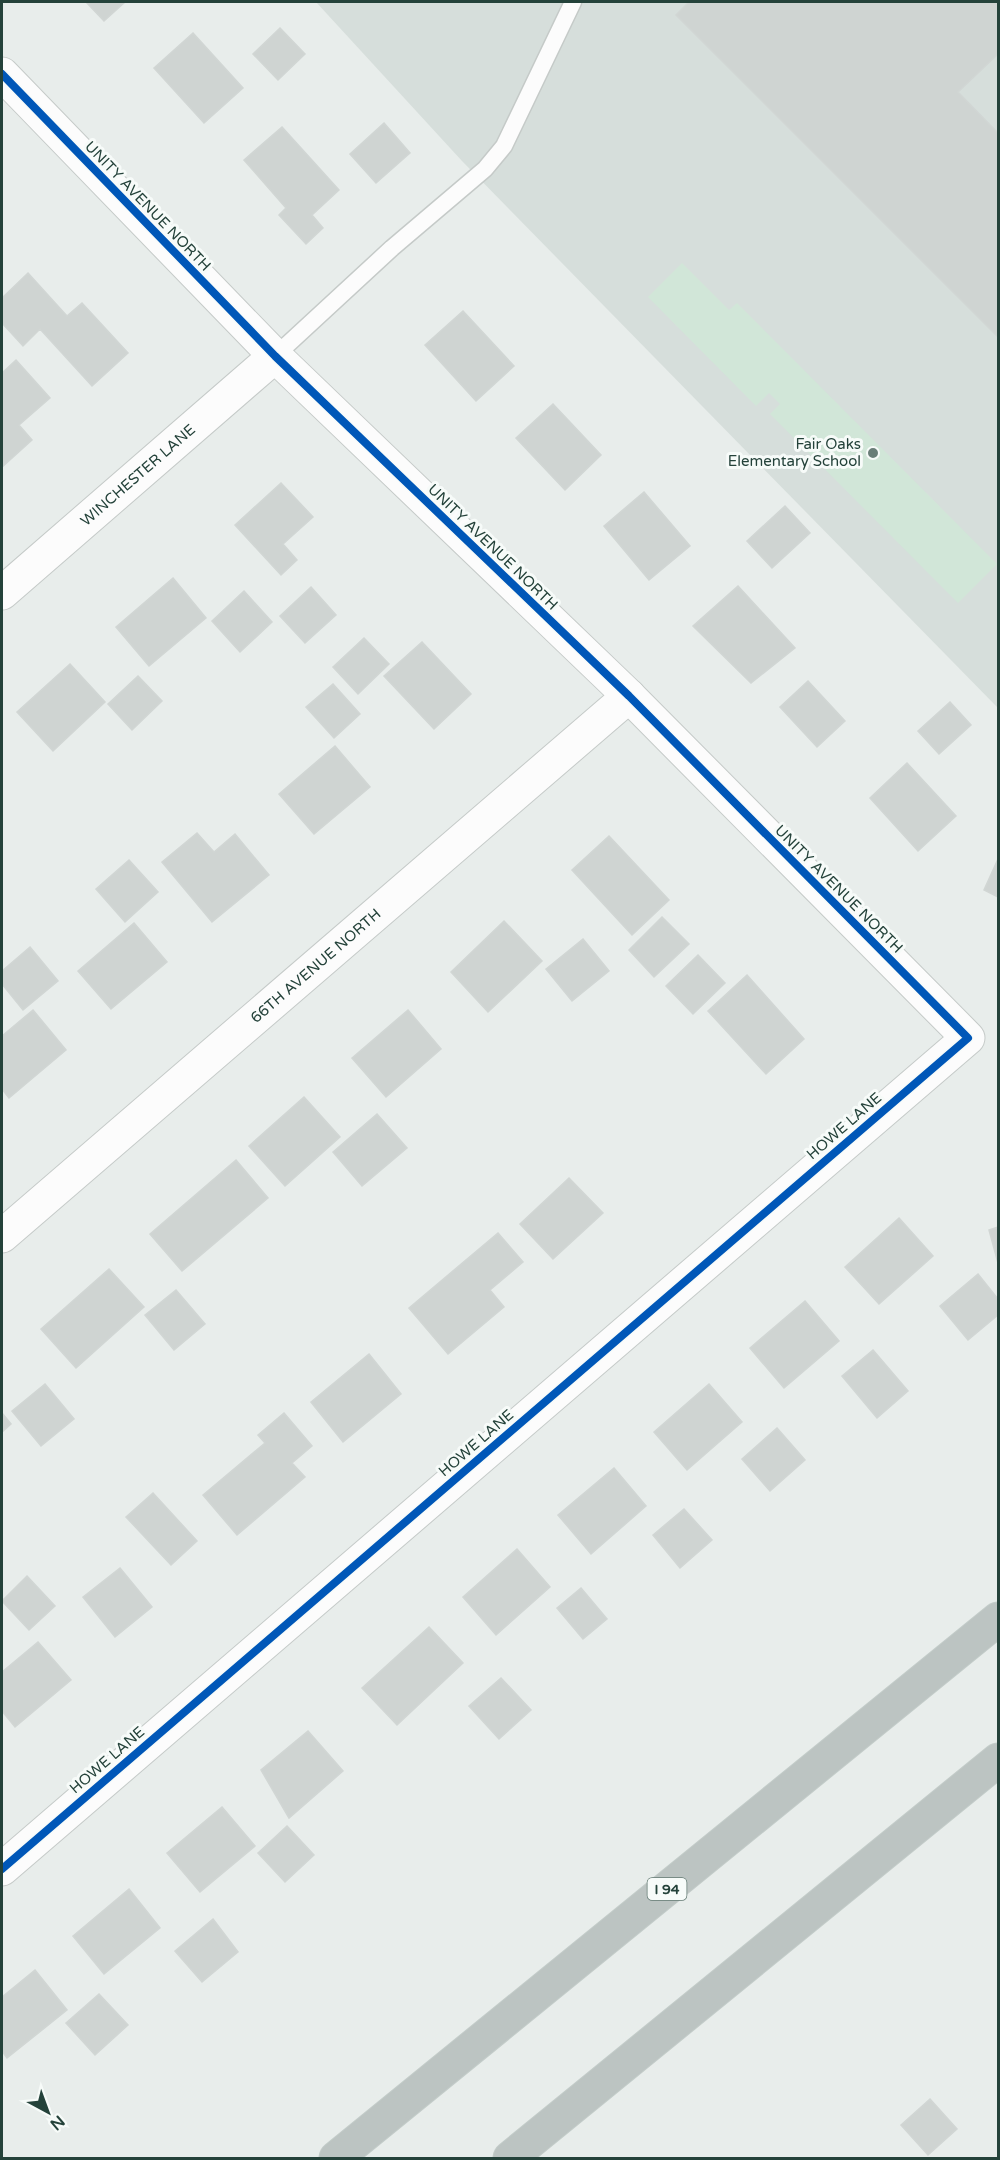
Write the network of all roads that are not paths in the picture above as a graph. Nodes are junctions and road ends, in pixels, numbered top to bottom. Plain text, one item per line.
1 (573, 2) edge
2 (2, 74) edge
3 (275, 356) junction
4 (2, 593) edge
5 (628, 696) junction
6 (968, 1038) joint
7 (2, 1236) edge
8 (999, 1619) edge
9 (999, 1760) edge
10 (2, 1869) edge
11 (336, 2158) edge
12 (510, 2158) edge

1 - 3 lane
2 - 3 street, UNITY AVENUE NORTH
3 - 4 street, WINCHESTER LANE
3 - 5 street, UNITY AVENUE NORTH
5 - 6 street, UNITY AVENUE NORTH
5 - 7 street, 66TH AVENUE NORTH
6 - 10 street, HOWE LANE
8 - 11 highway, I 94
9 - 12 highway

